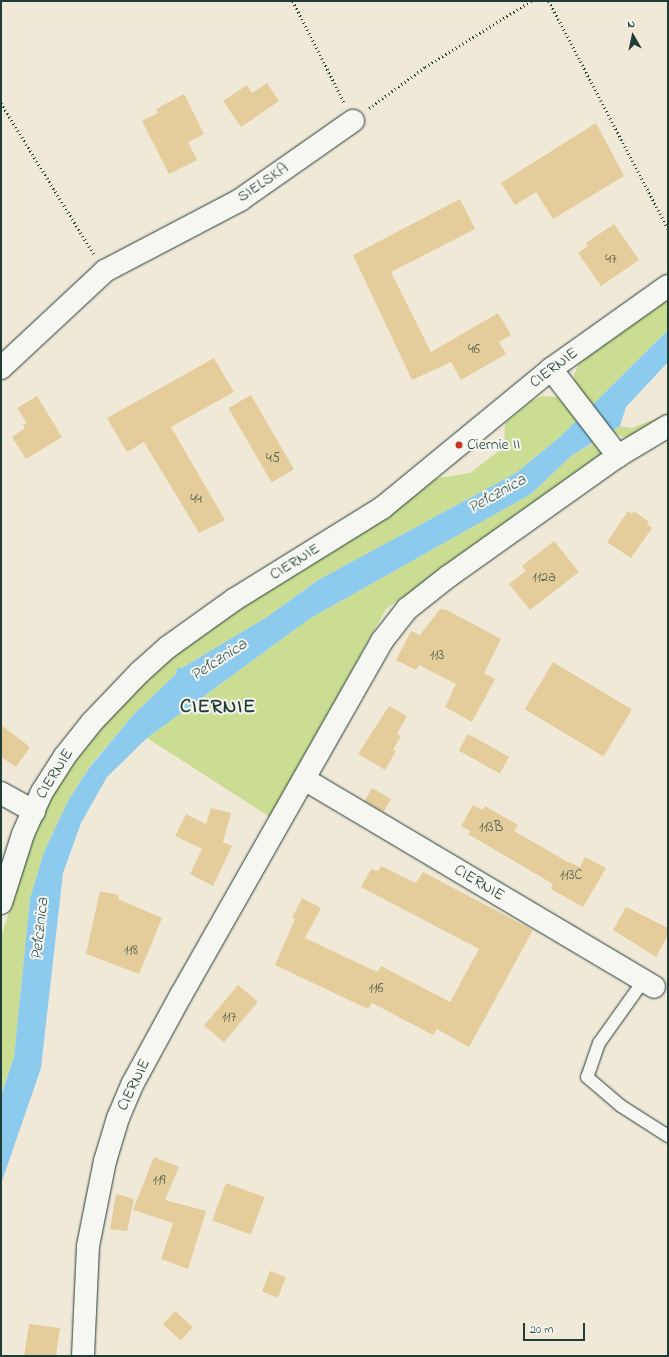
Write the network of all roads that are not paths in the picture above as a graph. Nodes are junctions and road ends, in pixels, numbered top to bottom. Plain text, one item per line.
1 (353, 121) road end
2 (668, 286) edge
3 (1, 368) edge
4 (551, 369) junction
5 (668, 426) edge
6 (618, 456) junction
7 (304, 778) junction
8 (1, 793) edge
9 (34, 811) junction
10 (1, 903) edge
11 (649, 984) joint
12 (668, 1136) edge
13 (83, 1356) edge

1 - 3 street, SIELSKA
2 - 4 street, CIERNIE
4 - 6 street
4 - 9 street, CIERNIE
5 - 6 street, CIERNIE
6 - 7 street, CIERNIE
7 - 11 street, CIERNIE
7 - 13 street, CIERNIE
8 - 9 street
9 - 10 street, CIERNIE
11 - 12 lane

